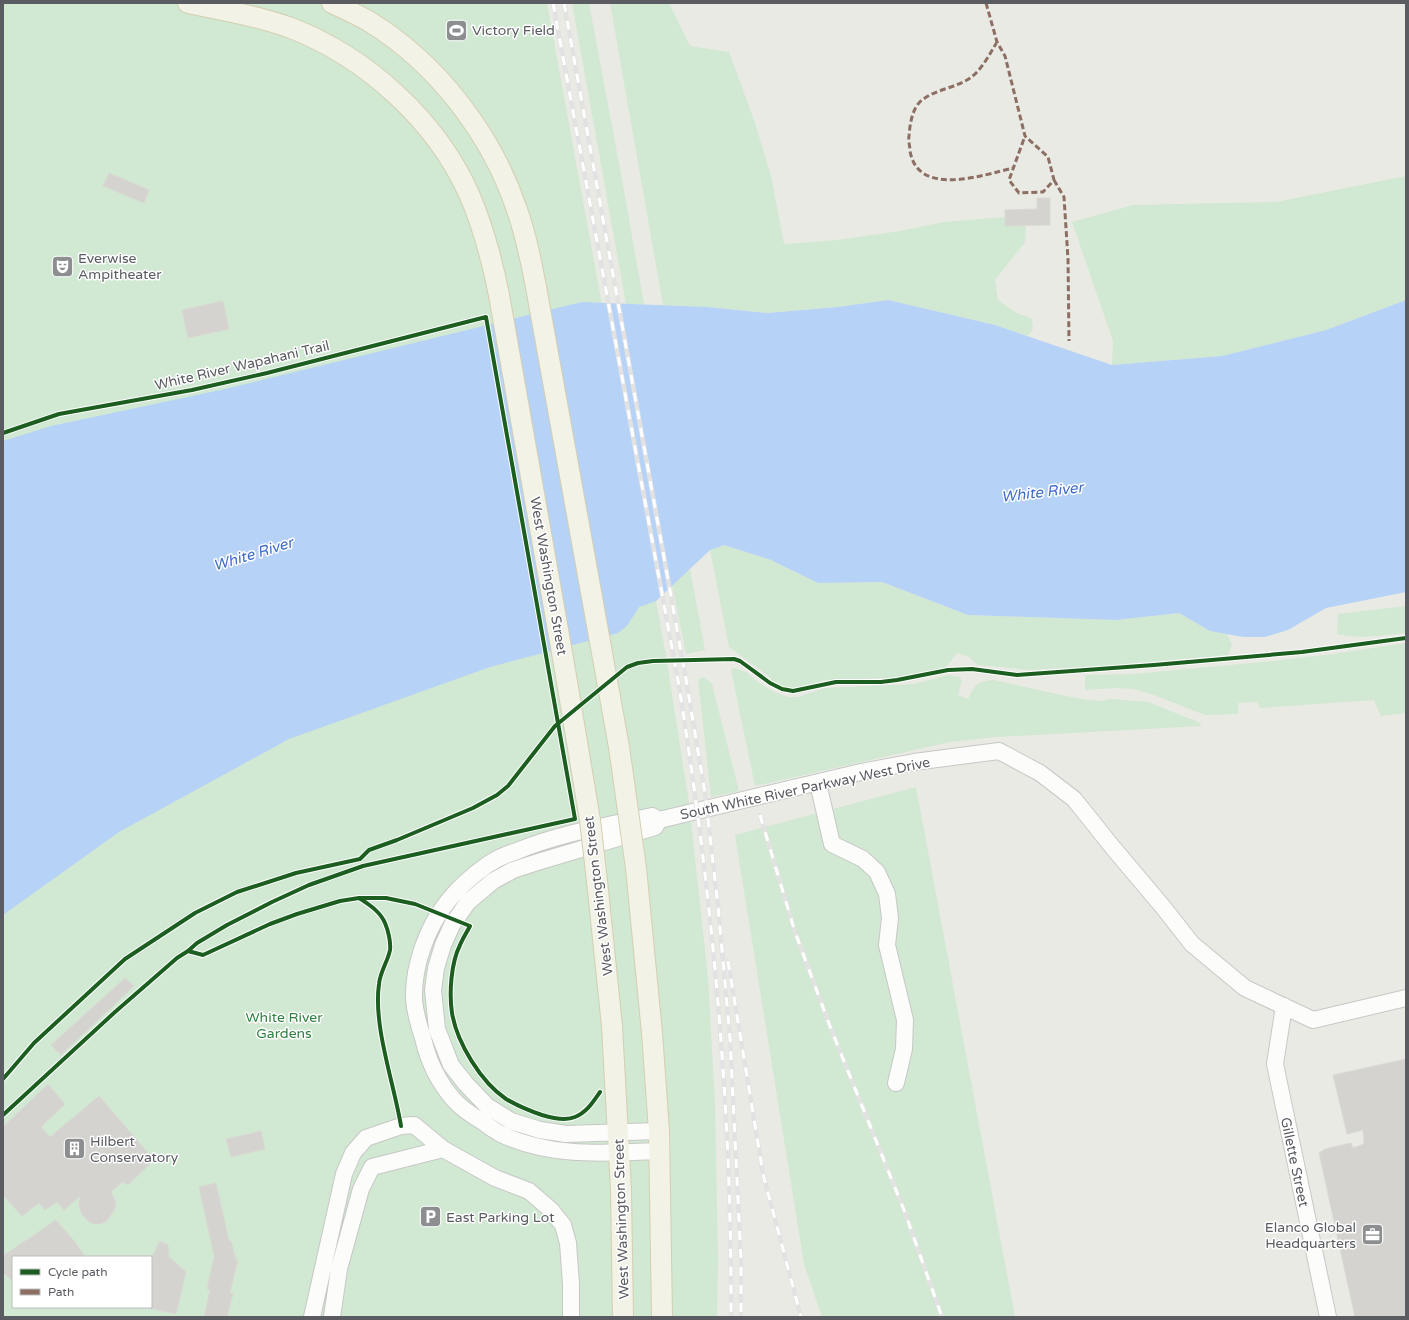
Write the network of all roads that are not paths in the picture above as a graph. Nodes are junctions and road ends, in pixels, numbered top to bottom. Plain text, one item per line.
1 (188, 3) edge
2 (332, 3) edge
3 (818, 782) junction
4 (659, 820) junction
5 (1406, 998) edge
6 (1284, 1006) junction
7 (896, 1083) dead end
8 (658, 1131) junction
9 (618, 1132) junction
10 (443, 1148) junction
11 (659, 1151) junction
12 (619, 1152) junction
13 (312, 1317) edge
14 (332, 1317) edge
15 (571, 1317) edge
16 (623, 1317) edge
17 (662, 1317) edge
18 (1328, 1317) edge

1 - 9 main road, West Washington Street, bridge
2 - 8 main road, bridge
3 - 4 street, South White River Parkway West Drive
3 - 6 street, South White River Parkway West Drive
3 - 7 street
4 - 9 street, South White River Parkway West Drive
4 - 12 street, South White River Parkway West Drive
5 - 6 street
6 - 18 street, Gillette Street
8 - 9 street, South White River Parkway West Drive
8 - 11 main road
9 - 12 main road, West Washington Street
10 - 13 street
10 - 14 street
10 - 15 street
11 - 12 street, South White River Parkway West Drive
11 - 17 main road
12 - 16 main road, West Washington Street

